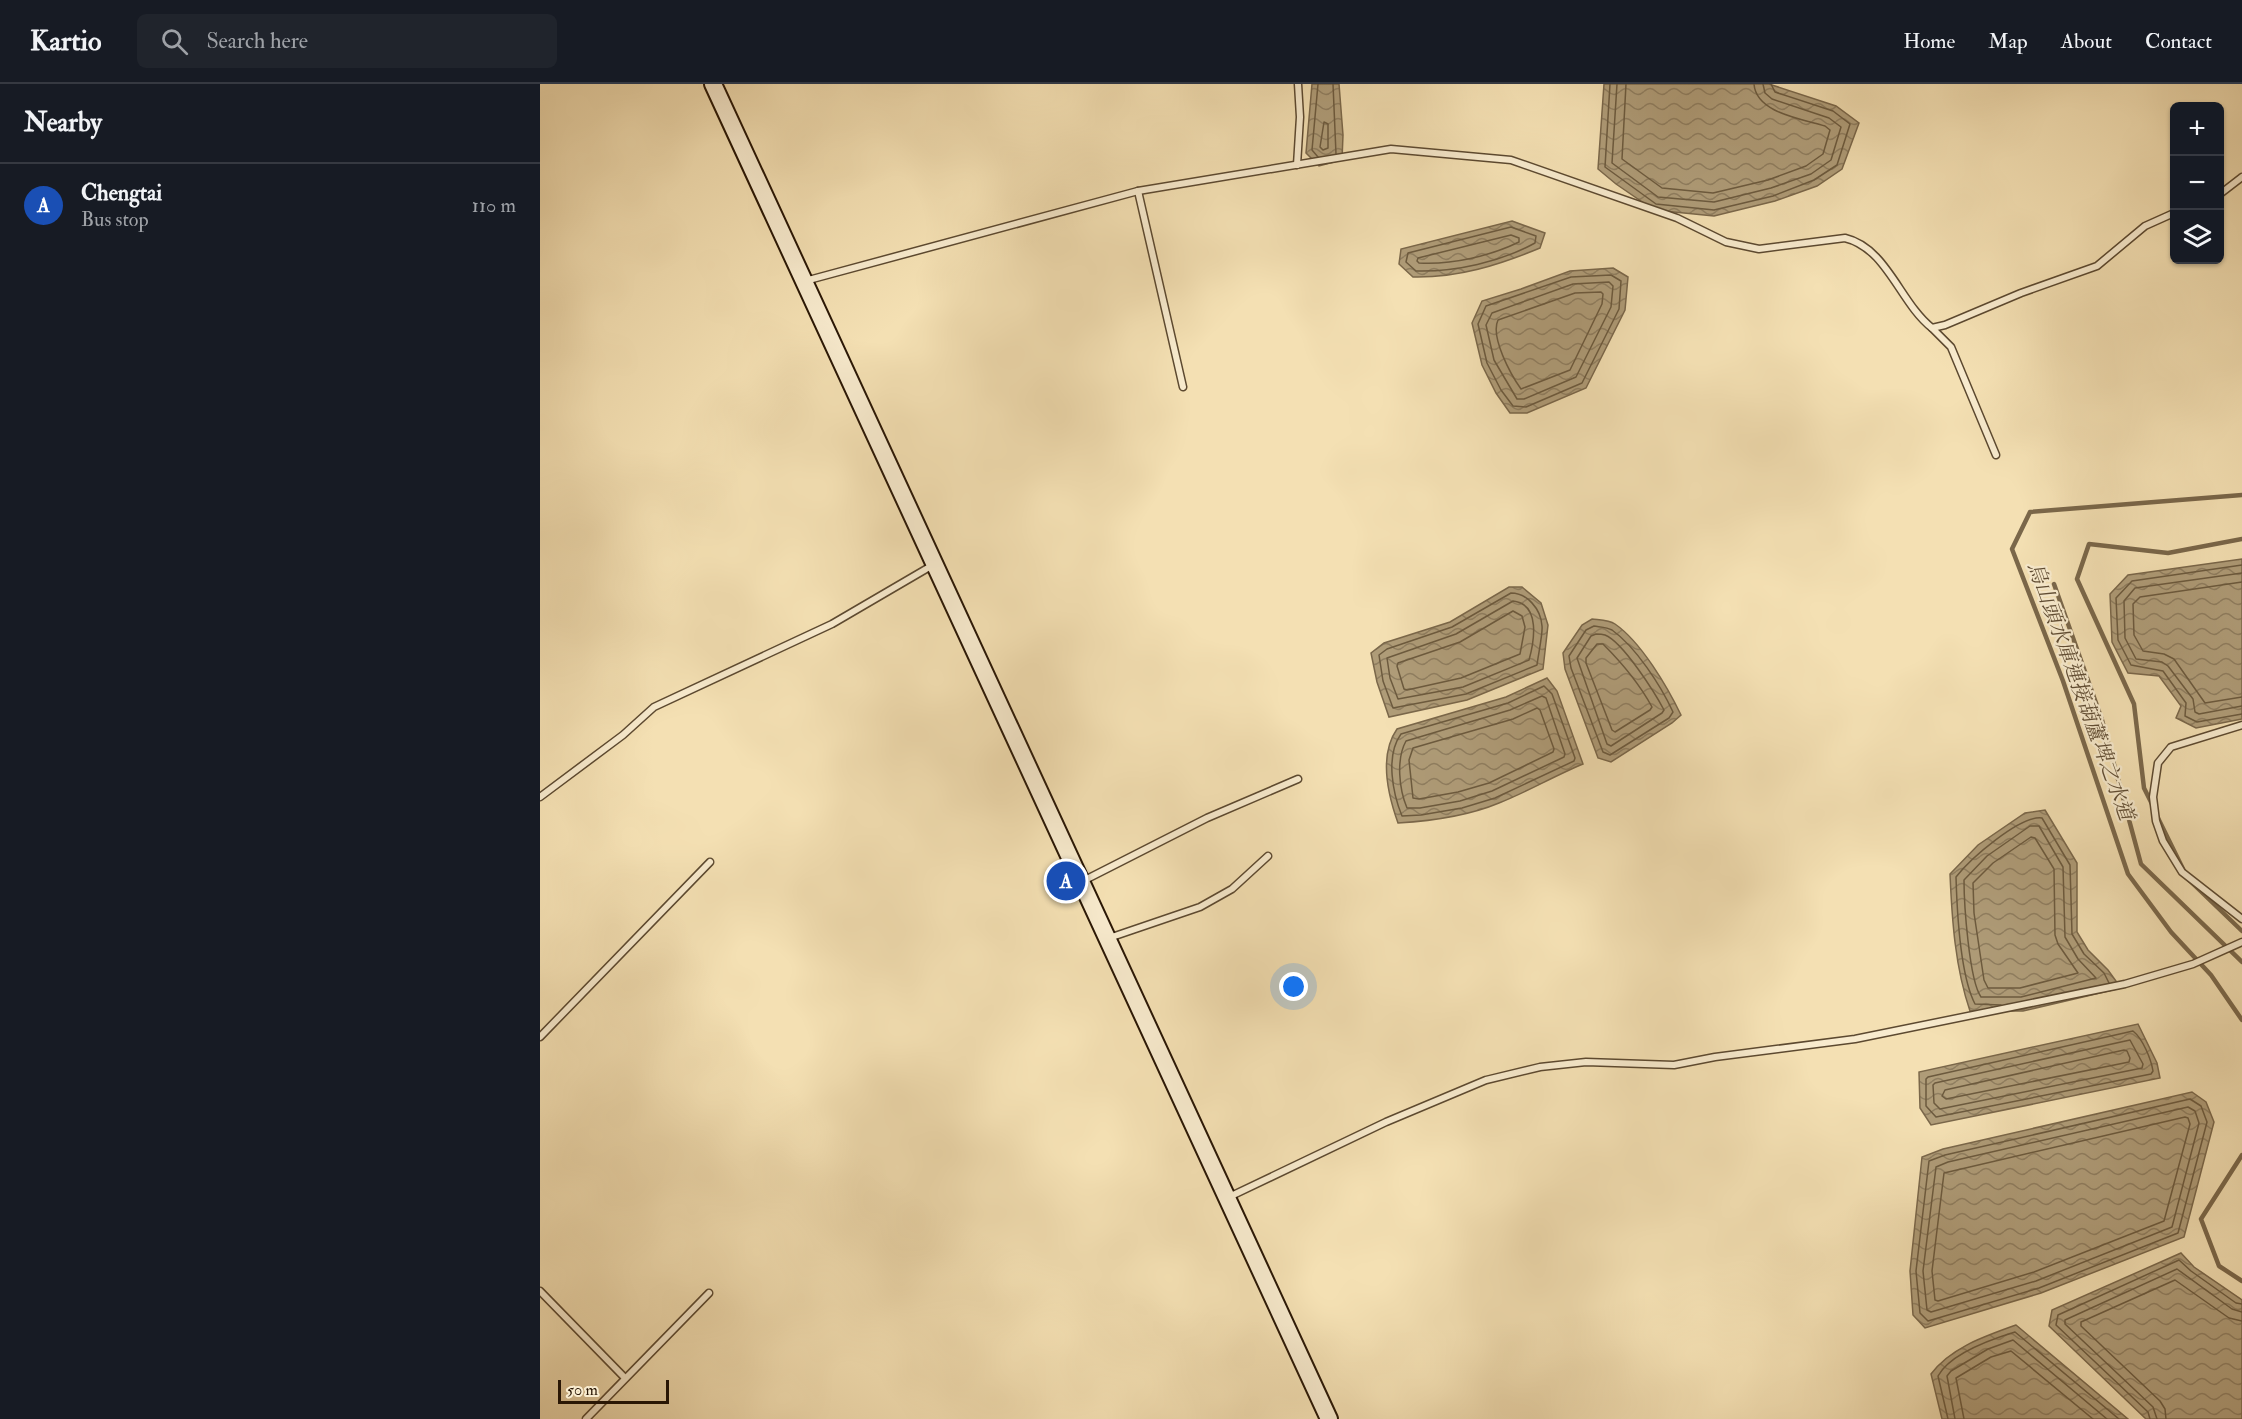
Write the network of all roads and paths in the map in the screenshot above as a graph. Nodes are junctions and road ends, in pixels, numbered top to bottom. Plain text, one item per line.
1 (714, 84) edge
2 (1298, 84) edge
3 (1297, 165) junction
4 (2242, 177) edge
5 (1138, 191) junction
6 (2224, 191) edge
7 (2170, 215) edge
8 (805, 281) junction
9 (1932, 328) junction
10 (1183, 387) dead end
11 (1996, 455) dead end
12 (933, 565) junction
13 (2242, 725) edge
14 (1298, 779) dead end
15 (540, 796) edge
16 (1268, 856) dead end
17 (710, 862) dead end
18 (1081, 882) junction
19 (2242, 919) edge
20 (1107, 939) junction
21 (2242, 942) edge
22 (540, 1037) edge
23 (1227, 1198) junction
24 (540, 1291) edge
25 (709, 1293) dead end
26 (626, 1378) junction
27 (586, 1419) edge
28 (1329, 1419) edge

1 - 8 street
2 - 3 lane
3 - 5 lane
3 - 9 lane
4 - 6 lane
5 - 8 lane
5 - 10 lane
7 - 9 lane
8 - 12 street
9 - 11 lane
12 - 15 lane
12 - 18 street
13 - 19 lane
14 - 18 lane
16 - 20 lane
17 - 22 lane
18 - 20 street
20 - 23 street
21 - 23 lane
23 - 28 street
24 - 26 lane
25 - 26 lane
26 - 27 lane

